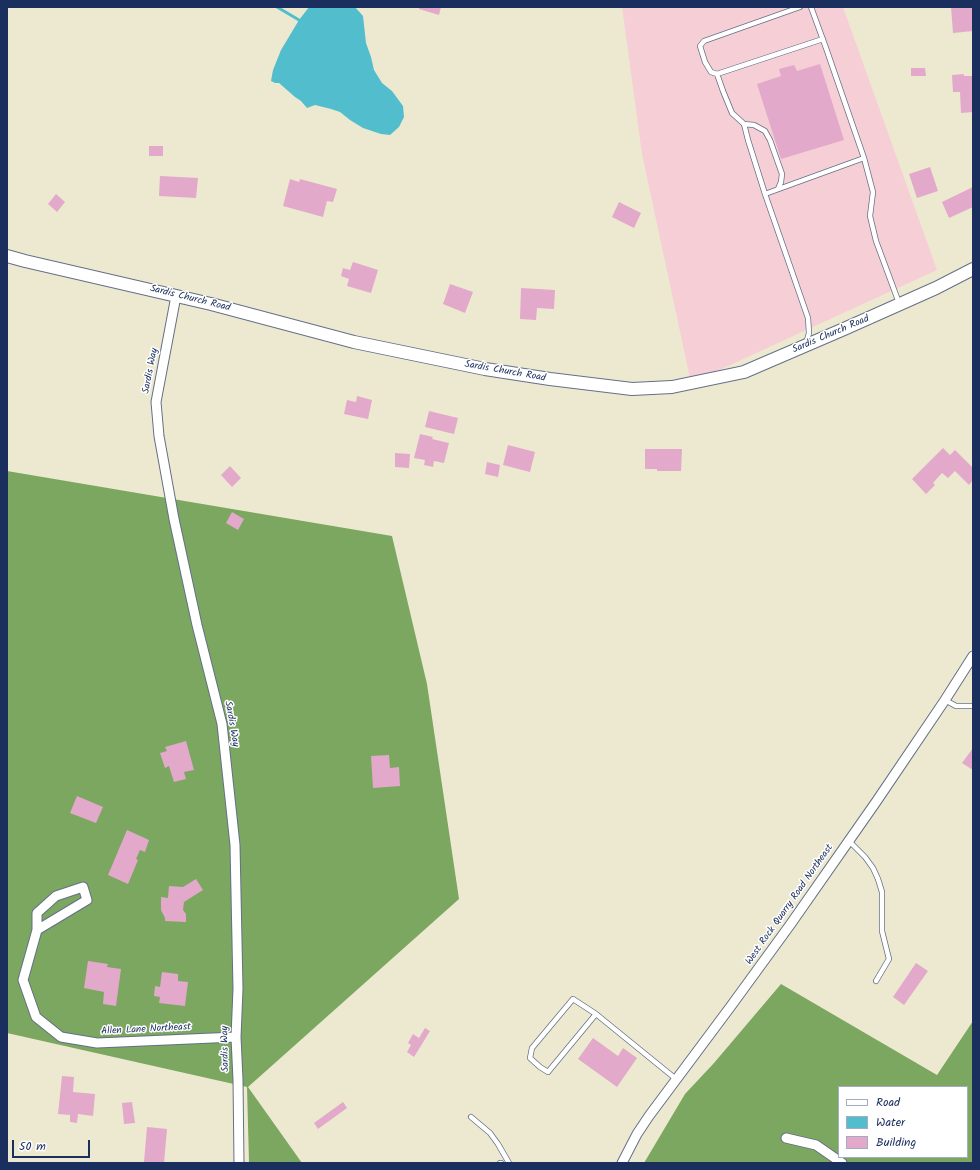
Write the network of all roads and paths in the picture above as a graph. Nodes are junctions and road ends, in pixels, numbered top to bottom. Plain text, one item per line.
1 (800, 7) edge
2 (811, 7) edge
3 (823, 39) junction
4 (717, 74) junction
5 (744, 124) junction
6 (864, 158) junction
7 (778, 189) junction
8 (765, 194) junction
9 (7, 256) edge
10 (7, 259) edge
11 (25, 261) junction
12 (973, 269) edge
13 (176, 296) junction
14 (899, 305) junction
15 (806, 346) junction
16 (973, 656) edge
17 (945, 700) junction
18 (973, 706) edge
19 (849, 841) junction
20 (36, 930) junction
21 (876, 981) dead end
22 (596, 1014) junction
23 (236, 1037) junction
24 (677, 1079) junction
25 (471, 1117) dead end
26 (786, 1138) dead end
27 (239, 1163) edge
28 (509, 1163) edge
29 (622, 1163) edge
30 (842, 1163) edge

1 - 4 lane
2 - 3 lane
3 - 4 lane
3 - 6 lane
4 - 5 lane
5 - 7 lane
5 - 8 lane
6 - 7 lane
6 - 14 lane
7 - 8 lane
8 - 15 lane
9 - 11 street, Sardis Church Road
10 - 11 street, Sardis Church Road
11 - 13 street, Sardis Church Road
12 - 14 street, Sardis Church Road
13 - 15 street, Sardis Church Road
13 - 23 street, Sardis Way
14 - 15 street, Sardis Church Road
16 - 17 street, West Rock Quarry Road Northeast
17 - 18 lane
17 - 19 street, West Rock Quarry Road Northeast
19 - 21 lane
19 - 24 street, West Rock Quarry Road Northeast
20 - 20 street, Allen Lane Northeast
20 - 23 street, Allen Lane Northeast
22 - 22 lane
22 - 24 lane
23 - 27 street, Sardis Way
24 - 29 street, West Rock Quarry Road Northeast
25 - 28 lane
26 - 30 street

